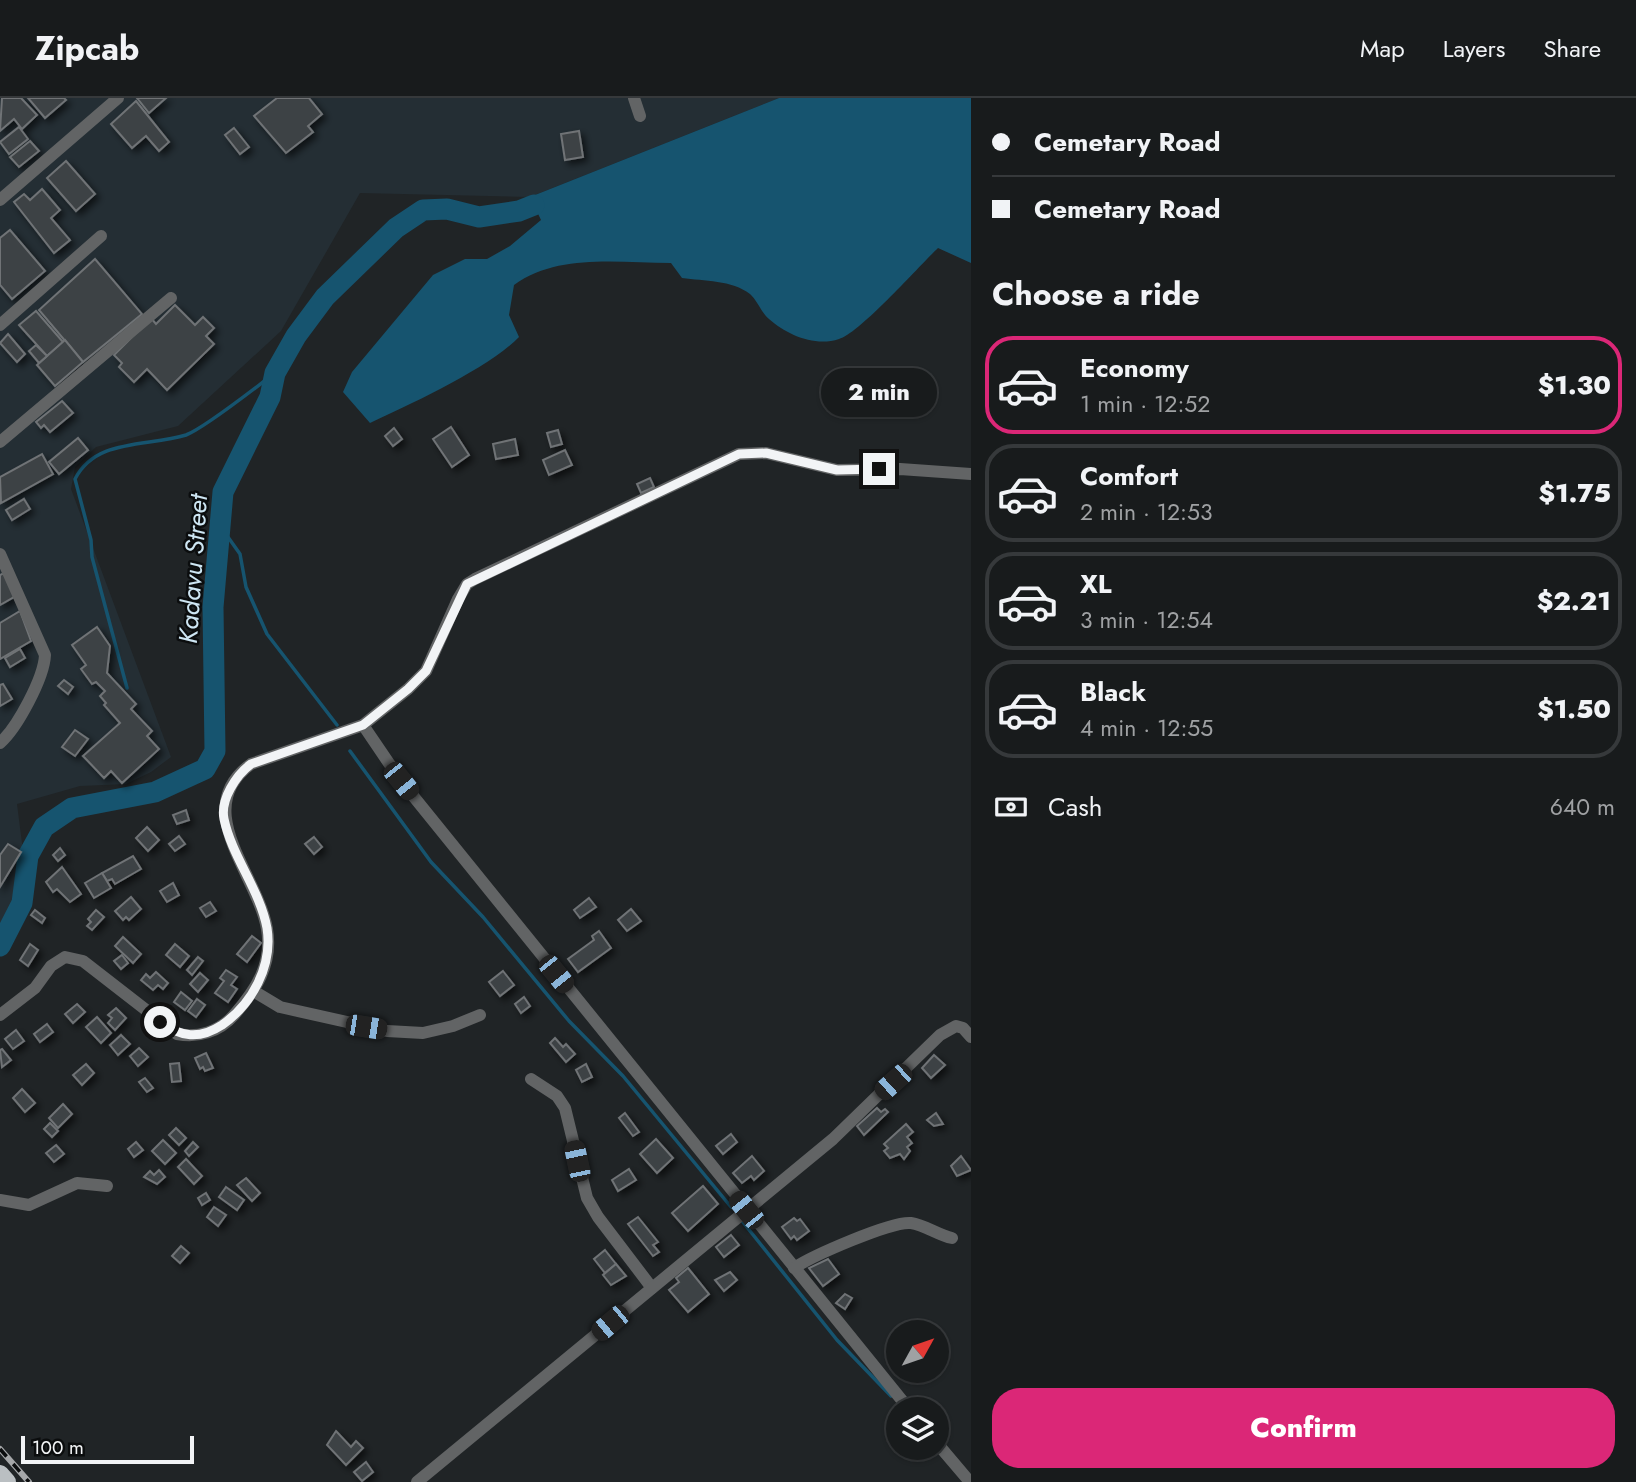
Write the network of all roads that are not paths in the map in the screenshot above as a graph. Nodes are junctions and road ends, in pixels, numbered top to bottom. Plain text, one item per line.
1 (118, 98) edge
2 (634, 98) edge
3 (640, 117) dead end
4 (0, 200) edge
5 (101, 236) dead end
6 (171, 298) dead end
7 (0, 325) edge
8 (0, 442) edge
9 (971, 474) edge
10 (0, 554) edge
11 (357, 728) junction
12 (1, 741) edge
13 (255, 992) junction
14 (0, 1015) edge
15 (480, 1015) dead end
16 (971, 1037) edge
17 (531, 1079) dead end
18 (107, 1186) dead end
19 (0, 1200) edge
20 (746, 1210) junction
21 (952, 1238) dead end
22 (794, 1268) junction
23 (652, 1288) junction
24 (899, 1397) edge
25 (949, 1457) edge
26 (0, 1474) edge
27 (7, 1482) edge
28 (417, 1482) edge
29 (970, 1482) edge

1 - 4 street
2 - 3 street
5 - 7 street
6 - 8 street
9 - 11 street
10 - 12 street
11 - 13 street
11 - 20 street
13 - 14 street
13 - 15 street
16 - 20 street
17 - 23 street
18 - 19 street
20 - 22 street
20 - 23 street
21 - 22 street
22 - 24 street
23 - 28 street
25 - 29 street
26 - 27 highway

